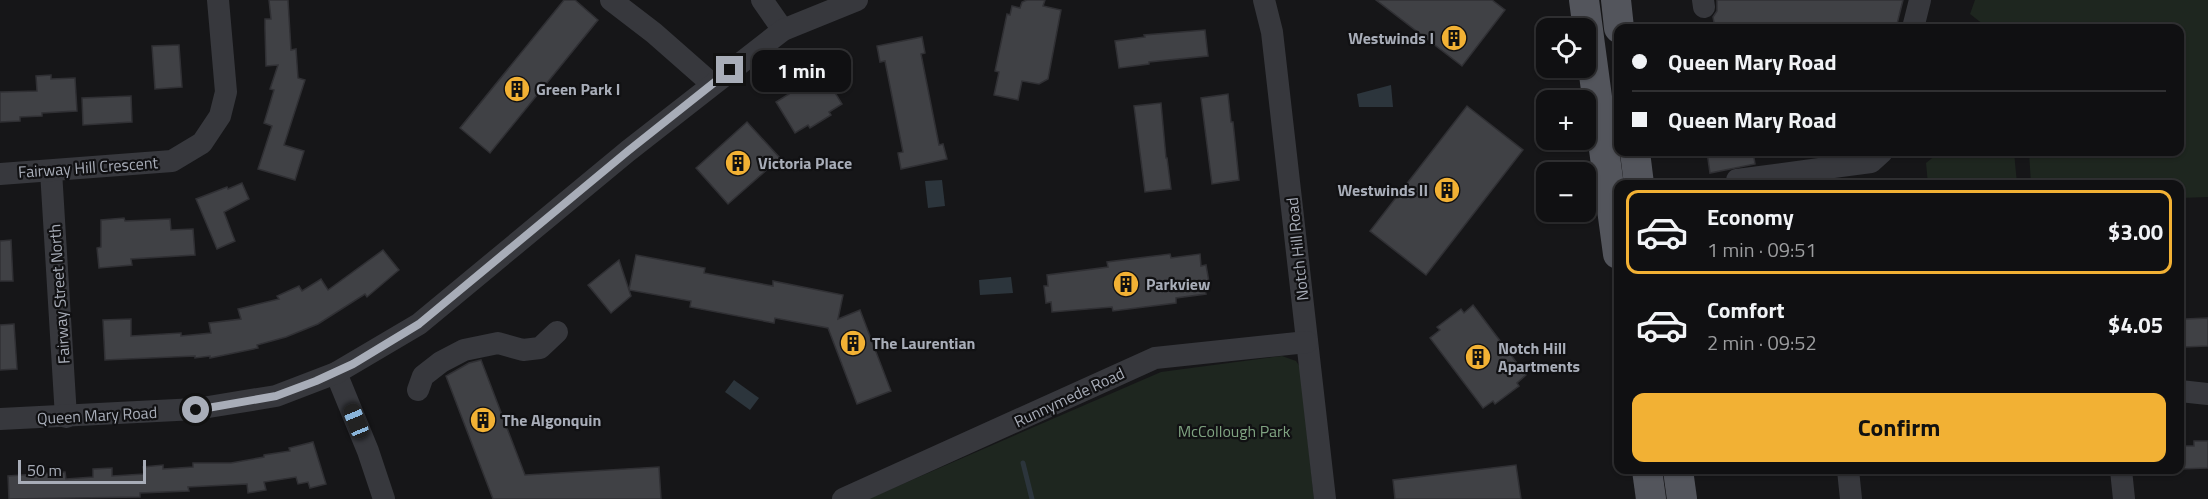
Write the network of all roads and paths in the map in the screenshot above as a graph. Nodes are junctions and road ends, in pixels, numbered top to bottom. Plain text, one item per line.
1 (218, 0) edge
2 (611, 0) edge
3 (762, 0) edge
4 (857, 0) edge
5 (1264, 0) edge
6 (1584, 0) edge
7 (1616, 0) edge
8 (1920, 0) edge
9 (1619, 24) edge
10 (1914, 24) edge
11 (783, 30) junction
12 (712, 84) junction
13 (1636, 156) edge
14 (1878, 156) edge
15 (51, 171) junction
16 (0, 174) edge
17 (1638, 180) edge
18 (1737, 180) dead end
19 (1614, 224) edge
20 (557, 332) dead end
21 (1307, 342) junction
22 (336, 373) junction
23 (418, 390) dead end
24 (2184, 391) edge
25 (2208, 394) edge
26 (66, 417) junction
27 (0, 419) edge
28 (1648, 474) edge
29 (1679, 474) edge
30 (1848, 474) edge
31 (2121, 474) edge
32 (384, 499) edge
33 (843, 499) edge
34 (1325, 499) edge
35 (1651, 499) edge
36 (1682, 499) edge
37 (1851, 499) edge
38 (2124, 499) edge

1 - 15 street, Fairway Hill Crescent
2 - 12 street
3 - 11 street
4 - 11 street, Queen Mary Road
5 - 21 street, Notch Hill Road
6 - 19 main road
7 - 9 main road
8 - 10 street
11 - 12 street, Queen Mary Road
12 - 22 street, Queen Mary Road
13 - 17 main road
14 - 18 street
15 - 16 street, Fairway Hill Crescent
15 - 26 street, Fairway Street North
20 - 23 street
21 - 33 street, Runnymede Road
21 - 34 street, Notch Hill Road
22 - 26 street, Queen Mary Road
22 - 32 street
24 - 25 street
26 - 27 street, Queen Mary Road
28 - 35 main road
29 - 36 main road
30 - 37 street
31 - 38 street

